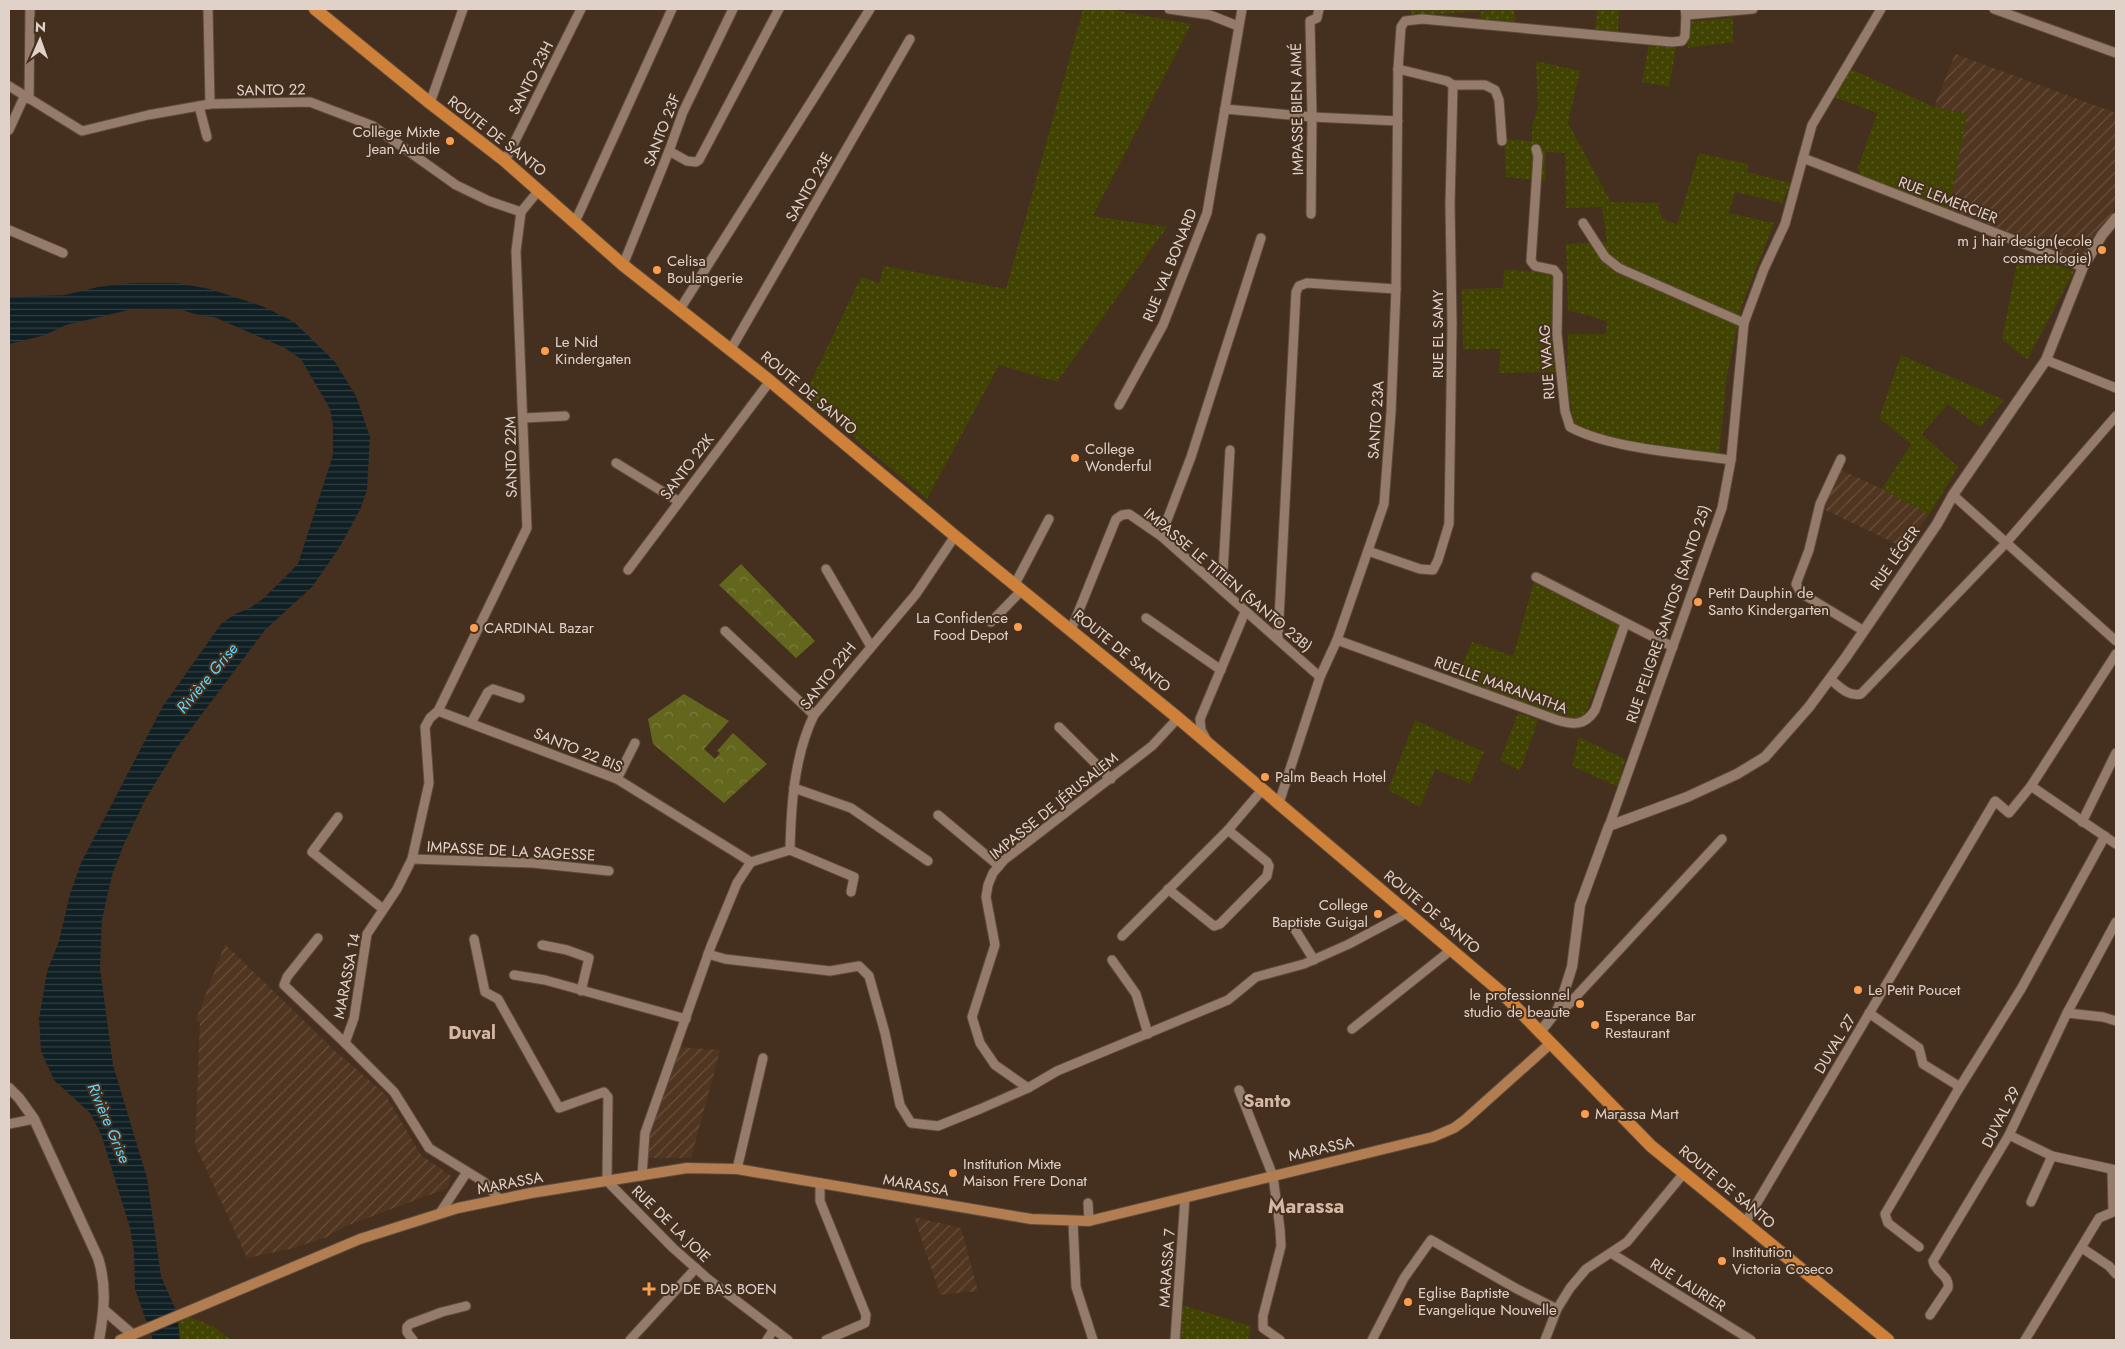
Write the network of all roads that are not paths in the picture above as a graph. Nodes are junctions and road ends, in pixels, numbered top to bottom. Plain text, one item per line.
1 (30, 9) edge
2 (208, 9) edge
3 (315, 9) edge
4 (463, 9) edge
5 (581, 9) edge
6 (672, 9) edge
7 (733, 9) edge
8 (779, 9) edge
9 (870, 9) edge
10 (1169, 9) edge
11 (1242, 9) edge
12 (1319, 9) edge
13 (1753, 9) edge
14 (1881, 9) edge
15 (1994, 9) edge
16 (1686, 12) edge
17 (1238, 26) junction
18 (910, 40) dead end
19 (2116, 53) edge
20 (1398, 69) junction
21 (1453, 85) junction
22 (9, 86) edge
23 (26, 98) junction
24 (430, 103) junction
25 (210, 104) junction
26 (199, 106) junction
27 (1225, 109) junction
28 (1312, 117) junction
29 (1398, 121) junction
30 (9, 130) edge
31 (206, 137) dead end
32 (1502, 141) dead end
33 (1536, 149) dead end
34 (669, 151) junction
35 (1803, 158) junction
36 (505, 161) junction
37 (539, 190) junction
38 (521, 212) junction
39 (1311, 214) dead end
40 (2116, 218) edge
41 (575, 222) junction
42 (1583, 223) dead end
43 (9, 230) edge
44 (1261, 238) dead end
45 (62, 253) dead end
46 (623, 265) junction
47 (2083, 267) junction
48 (1396, 288) junction
49 (680, 309) junction
50 (1744, 323) junction
51 (731, 349) junction
52 (2046, 360) junction
53 (770, 381) junction
54 (2116, 388) edge
55 (1119, 405) dead end
56 (565, 416) dead end
57 (2116, 416) edge
58 (524, 418) junction
59 (1230, 450) dead end
60 (1841, 459) dead end
61 (1731, 460) junction
62 (616, 463) dead end
63 (1953, 495) junction
64 (678, 501) junction
65 (1049, 518) dead end
66 (955, 536) junction
67 (1161, 536) junction
68 (2005, 544) junction
69 (1368, 551) junction
70 (826, 569) dead end
71 (628, 570) dead end
72 (1536, 577) dead end
73 (1018, 587) junction
74 (1222, 589) junction
75 (1246, 612) junction
76 (1146, 618) dead end
77 (990, 622) dead end
78 (1625, 624) junction
79 (1071, 630) junction
80 (1864, 631) junction
81 (725, 632) dead end
82 (1278, 638) junction
83 (1337, 640) junction
84 (2116, 641) edge
85 (870, 645) junction
86 (1673, 647) junction
87 (2116, 654) edge
88 (1221, 670) junction
89 (1320, 677) junction
90 (1830, 679) junction
91 (520, 698) dead end
92 (438, 711) junction
93 (814, 715) junction
94 (1178, 718) junction
95 (471, 723) junction
96 (1059, 727) dead end
97 (635, 743) dead end
98 (1213, 749) junction
99 (2116, 754) edge
100 (1111, 778) junction
101 (617, 779) junction
102 (2031, 786) junction
103 (794, 788) junction
104 (1262, 790) junction
105 (1279, 803) junction
106 (938, 815) dead end
107 (338, 817) dead end
108 (2082, 822) junction
109 (1609, 826) junction
110 (1228, 830) junction
111 (2105, 836) junction
112 (1722, 840) dead end
113 (2116, 844) edge
114 (790, 850) junction
115 (412, 858) junction
116 (928, 861) dead end
117 (751, 862) junction
118 (999, 866) junction
119 (609, 870) dead end
120 (1168, 889) junction
121 (851, 892) dead end
122 (383, 910) junction
123 (1407, 912) junction
124 (2116, 922) edge
125 (1291, 923) dead end
126 (1122, 936) dead end
127 (2108, 937) junction
128 (318, 938) dead end
129 (474, 939) dead end
130 (2116, 941) edge
131 (542, 946) dead end
132 (1451, 950) junction
133 (708, 954) junction
134 (1112, 960) dead end
135 (1314, 960) junction
136 (514, 975) dead end
137 (581, 991) junction
138 (1558, 1009) junction
139 (1869, 1013) junction
140 (2067, 1013) junction
141 (686, 1019) junction
142 (2116, 1021) edge
143 (1352, 1029) dead end
144 (1541, 1031) junction
145 (1148, 1034) junction
146 (1551, 1043) junction
147 (345, 1044) junction
148 (763, 1058) dead end
149 (9, 1088) edge
150 (1028, 1088) junction
151 (1239, 1090) dead end
152 (1958, 1090) junction
153 (34, 1119) junction
154 (9, 1124) edge
155 (2009, 1135) junction
156 (2052, 1156) junction
157 (737, 1169) junction
158 (2114, 1170) edge
159 (468, 1172) junction
160 (1684, 1173) junction
161 (642, 1176) junction
162 (1273, 1176) junction
163 (607, 1181) junction
164 (820, 1183) junction
165 (1185, 1198) junction
166 (498, 1199) junction
167 (2031, 1202) dead end
168 (1088, 1203) dead end
169 (440, 1213) junction
170 (1089, 1221) junction
171 (1072, 1222) junction
172 (1745, 1224) junction
173 (1919, 1247) dead end
174 (2082, 1248) junction
175 (1611, 1253) junction
176 (696, 1268) junction
177 (2116, 1274) edge
178 (466, 1306) dead end
179 (1557, 1309) junction
180 (104, 1310) junction
181 (1930, 1315) dead end
182 (774, 1329) junction
183 (135, 1334) junction
184 (99, 1340) edge
185 (120, 1340) edge
186 (413, 1340) edge
187 (630, 1340) edge
188 (767, 1340) edge
189 (788, 1340) edge
190 (826, 1340) edge
191 (1093, 1340) edge
192 (1175, 1340) edge
193 (1280, 1340) edge
194 (1372, 1340) edge
195 (1545, 1340) edge
196 (1751, 1340) edge
197 (1888, 1340) edge
198 (2025, 1340) edge

1 - 23 street
2 - 25 street
3 - 24 main road, ROUTE DE SANTO
4 - 24 street
5 - 36 street, SANTO 23H
6 - 41 street
7 - 34 street, SANTO 23F
8 - 34 street
9 - 49 street
10 - 17 street
11 - 17 street, RUE VAL BONARD
12 - 28 street, IMPASSE BIEN AIMÉ
13 - 16 street
14 - 35 street, RUE PELIGRE SANTOS (SANTO 25)
15 - 19 street
16 - 20 street, SANTO 23A
17 - 27 street, RUE VAL BONARD
18 - 51 street, SANTO 23E
20 - 21 street
20 - 29 street, SANTO 23A
21 - 32 street
21 - 69 street, RUE EL SAMY
22 - 23 street, SANTO 22
23 - 26 street, SANTO 22
23 - 30 street
24 - 36 main road, ROUTE DE SANTO
25 - 26 street, SANTO 22
25 - 38 street, SANTO 22
26 - 31 street
27 - 28 street
27 - 55 street, RUE VAL BONARD
28 - 29 street
28 - 39 street, IMPASSE BIEN AIMÉ
29 - 48 street, SANTO 23A
33 - 61 street, RUE WAAG
34 - 46 street, SANTO 23F
35 - 47 street, RUE LEMERCIER
35 - 50 street, RUE PELIGRE SANTOS (SANTO 25)
36 - 37 main road, ROUTE DE SANTO
37 - 38 street
37 - 41 main road, ROUTE DE SANTO
38 - 58 street, SANTO 22M
40 - 47 street, RUE LÉGER
41 - 46 main road, ROUTE DE SANTO
42 - 50 street
43 - 45 street
44 - 67 street
46 - 49 main road, ROUTE DE SANTO
47 - 52 street, RUE LÉGER
48 - 69 street, SANTO 23A
48 - 82 street
49 - 51 main road, ROUTE DE SANTO
50 - 61 street, RUE PELIGRE SANTOS (SANTO 25)
51 - 53 main road, ROUTE DE SANTO
52 - 54 street
52 - 63 street, RUE LÉGER
53 - 64 street, SANTO 22K
53 - 66 main road, ROUTE DE SANTO
56 - 58 street
57 - 68 street
58 - 92 street, SANTO 22M
59 - 74 street
60 - 80 street
61 - 86 street, RUE PELIGRE SANTOS (SANTO 25)
62 - 64 street
63 - 68 street
63 - 80 street, RUE LÉGER
64 - 71 street, SANTO 22K
65 - 73 street
66 - 73 main road, ROUTE DE SANTO
66 - 85 street, SANTO 22H
67 - 74 street, IMPASSE LE TITIEN (SANTO 23B)
67 - 79 street, IMPASSE LE TITIEN (SANTO 23B)
68 - 84 street
68 - 90 street
69 - 83 street, SANTO 23A
70 - 85 street
72 - 78 street
73 - 77 street
73 - 79 main road, ROUTE DE SANTO
74 - 75 street, IMPASSE LE TITIEN (SANTO 23B)
75 - 82 street, IMPASSE LE TITIEN (SANTO 23B)
75 - 88 street
76 - 88 street
78 - 83 street, RUELLE MARANATHA
78 - 86 street
79 - 94 main road, ROUTE DE SANTO
80 - 90 street, RUE LÉGER
81 - 93 street
82 - 89 street, IMPASSE LE TITIEN (SANTO 23B)
83 - 89 street, SANTO 23A
85 - 93 street, SANTO 22H
86 - 109 street, RUE PELIGRE SANTOS (SANTO 25)
87 - 102 street
88 - 98 street
89 - 105 street, SANTO 23A
90 - 109 street, RUE LÉGER
91 - 95 street
92 - 95 street, SANTO 22 BIS
92 - 115 street, MARASSA 14
93 - 103 street, SANTO 22H
94 - 98 main road, ROUTE DE SANTO
94 - 100 street, IMPASSE DE JÉRUSALEM
95 - 101 street, SANTO 22 BIS
96 - 100 street
97 - 101 street
98 - 104 main road, ROUTE DE SANTO
99 - 108 street
100 - 118 street, IMPASSE DE JÉRUSALEM
101 - 117 street, SANTO 22 BIS
102 - 108 street
102 - 139 street, DUVAL 27
103 - 114 street, SANTO 22H
103 - 116 street
104 - 105 main road, ROUTE DE SANTO
104 - 110 street
105 - 123 main road, ROUTE DE SANTO
106 - 118 street
107 - 122 street
108 - 111 street
109 - 138 street, RUE PELIGRE SANTOS (SANTO 25)
110 - 120 street
110 - 120 street
111 - 113 street
111 - 152 street
112 - 138 street
114 - 117 street
114 - 121 street
115 - 119 street, IMPASSE DE LA SAGESSE
115 - 122 street, MARASSA 14
117 - 133 street
118 - 150 street, IMPASSE DE JÉRUSALEM
120 - 126 street
122 - 147 street, MARASSA 14
123 - 132 main road, ROUTE DE SANTO
123 - 135 street
124 - 127 street, DUVAL 29
125 - 135 street
127 - 130 street
127 - 140 street, DUVAL 29
128 - 147 street
129 - 163 street
131 - 137 street
132 - 143 street
132 - 144 main road, ROUTE DE SANTO
133 - 141 street
133 - 150 street
134 - 145 street
135 - 145 street
136 - 137 street
137 - 141 street
138 - 144 street, RUE PELIGRE SANTOS (SANTO 25)
139 - 152 street
139 - 172 street, DUVAL 27
140 - 142 street
140 - 155 street, DUVAL 29
141 - 161 street
144 - 146 main road, ROUTE DE SANTO
145 - 150 street
146 - 160 main road, ROUTE DE SANTO
146 - 162 main road, MARASSA
147 - 159 street
148 - 157 street
149 - 153 street
151 - 162 street
152 - 173 street
153 - 154 street
153 - 180 street
155 - 156 street
155 - 181 street, DUVAL 29
156 - 158 street
156 - 167 street
157 - 161 main road, MARASSA
157 - 164 main road, MARASSA
158 - 174 street
159 - 166 street
159 - 169 street
160 - 172 main road, ROUTE DE SANTO
160 - 175 street
161 - 163 main road, MARASSA
162 - 165 main road, MARASSA
162 - 193 street
163 - 166 main road, MARASSA
163 - 176 street, RUE DE LA JOIE
164 - 171 main road, MARASSA
164 - 190 street
165 - 170 main road, MARASSA
165 - 192 street, MARASSA 7
166 - 169 main road, MARASSA
168 - 170 street
169 - 183 main road, MARASSA
170 - 171 main road, MARASSA
171 - 191 street
172 - 197 main road, ROUTE DE SANTO
174 - 177 street
174 - 198 street
175 - 179 street
175 - 196 street, RUE LAURIER
176 - 182 street, RUE DE LA JOIE
176 - 187 street
178 - 186 street
179 - 194 street
179 - 195 street
180 - 183 street
180 - 184 street
182 - 188 street
182 - 189 street, RUE DE LA JOIE
183 - 185 main road, MARASSA

